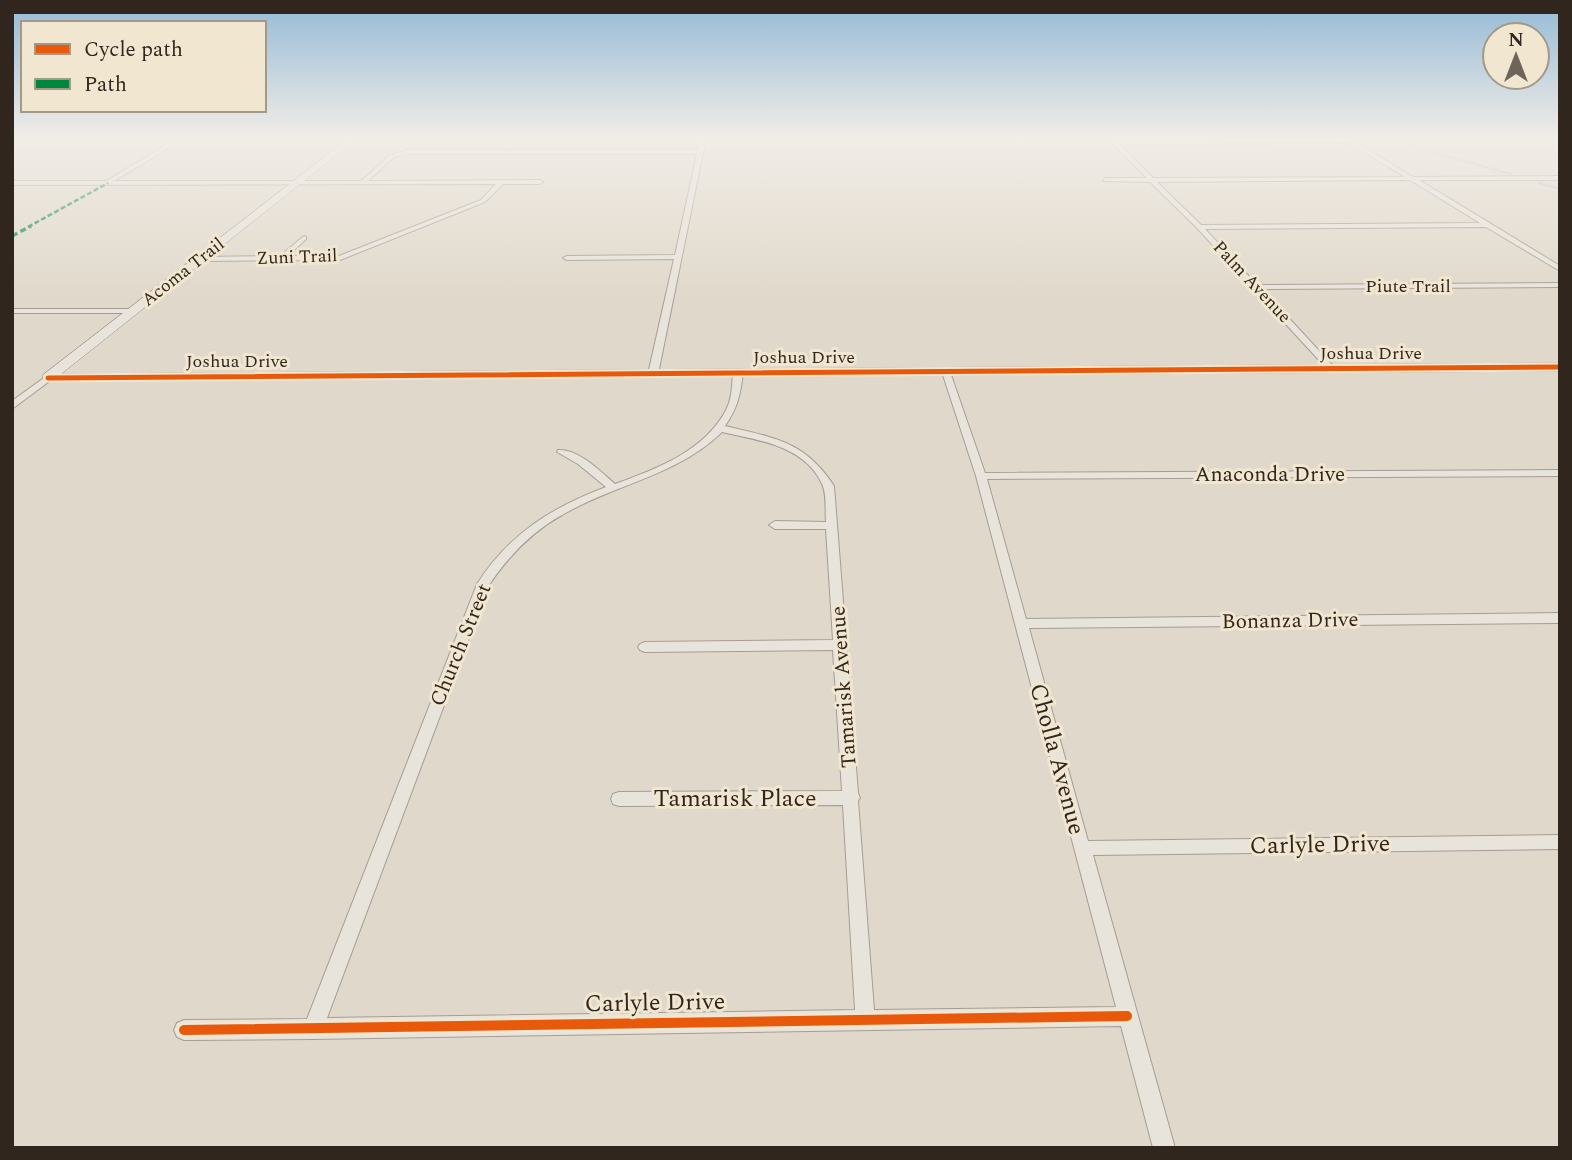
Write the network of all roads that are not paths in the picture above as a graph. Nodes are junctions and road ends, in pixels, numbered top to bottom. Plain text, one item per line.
1 (285, 192) edge
2 (491, 192) edge
3 (691, 192) edge
4 (1164, 192) edge
5 (1434, 192) edge
6 (1486, 225) junction
7 (1199, 227) junction
8 (304, 238) dead end
9 (678, 257) junction
10 (281, 258) junction
11 (567, 258) dead end
12 (200, 259) junction
13 (1560, 269) edge
14 (1560, 285) edge
15 (1257, 287) junction
16 (12, 311) edge
17 (134, 311) junction
18 (1560, 367) edge
19 (1332, 369) junction
20 (946, 372) junction
21 (738, 373) junction
22 (653, 374) junction
23 (48, 378) junction
24 (12, 406) edge
25 (719, 428) junction
26 (562, 452) dead end
27 (1560, 473) edge
28 (981, 476) junction
29 (614, 488) junction
30 (775, 525) dead end
31 (832, 526) junction
32 (1560, 618) edge
33 (1020, 624) junction
34 (841, 645) junction
35 (645, 647) dead end
36 (852, 798) junction
37 (619, 799) dead end
38 (1560, 842) edge
39 (1081, 848) junction
40 (1126, 1016) junction
41 (864, 1018) junction
42 (313, 1028) junction
43 (184, 1030) dead end
44 (1164, 1148) edge

1 - 12 street, Acoma Trail
2 - 10 street, Zuni Trail
3 - 9 street
4 - 7 street, Palm Avenue
5 - 6 street
6 - 7 street
6 - 13 street
7 - 15 street, Palm Avenue
8 - 10 street
9 - 11 street
9 - 22 street
10 - 12 street, Zuni Trail
12 - 17 street, Acoma Trail
14 - 15 street, Piute Trail
15 - 19 street, Palm Avenue
16 - 17 street
17 - 23 street, Acoma Trail
18 - 19 street, Joshua Drive
19 - 20 street, Joshua Drive
20 - 21 street, Joshua Drive
20 - 28 street, Cholla Avenue
21 - 22 street, Joshua Drive
21 - 25 street, Church Street
22 - 23 street, Joshua Drive
23 - 24 street, Acoma Trail
25 - 29 street, Church Street
25 - 31 street, Tamarisk Avenue
26 - 29 street
27 - 28 street, Anaconda Drive
28 - 33 street, Cholla Avenue
29 - 42 street, Church Street
30 - 31 street
31 - 34 street, Tamarisk Avenue
32 - 33 street, Bonanza Drive
33 - 39 street, Cholla Avenue
34 - 35 street
34 - 36 street, Tamarisk Avenue
36 - 37 street, Tamarisk Place
36 - 41 street, Tamarisk Avenue
38 - 39 street, Carlyle Drive
39 - 40 street, Cholla Avenue
40 - 41 street, Carlyle Drive
40 - 44 street, Cholla Avenue
41 - 42 street, Carlyle Drive
42 - 43 street, Carlyle Drive

